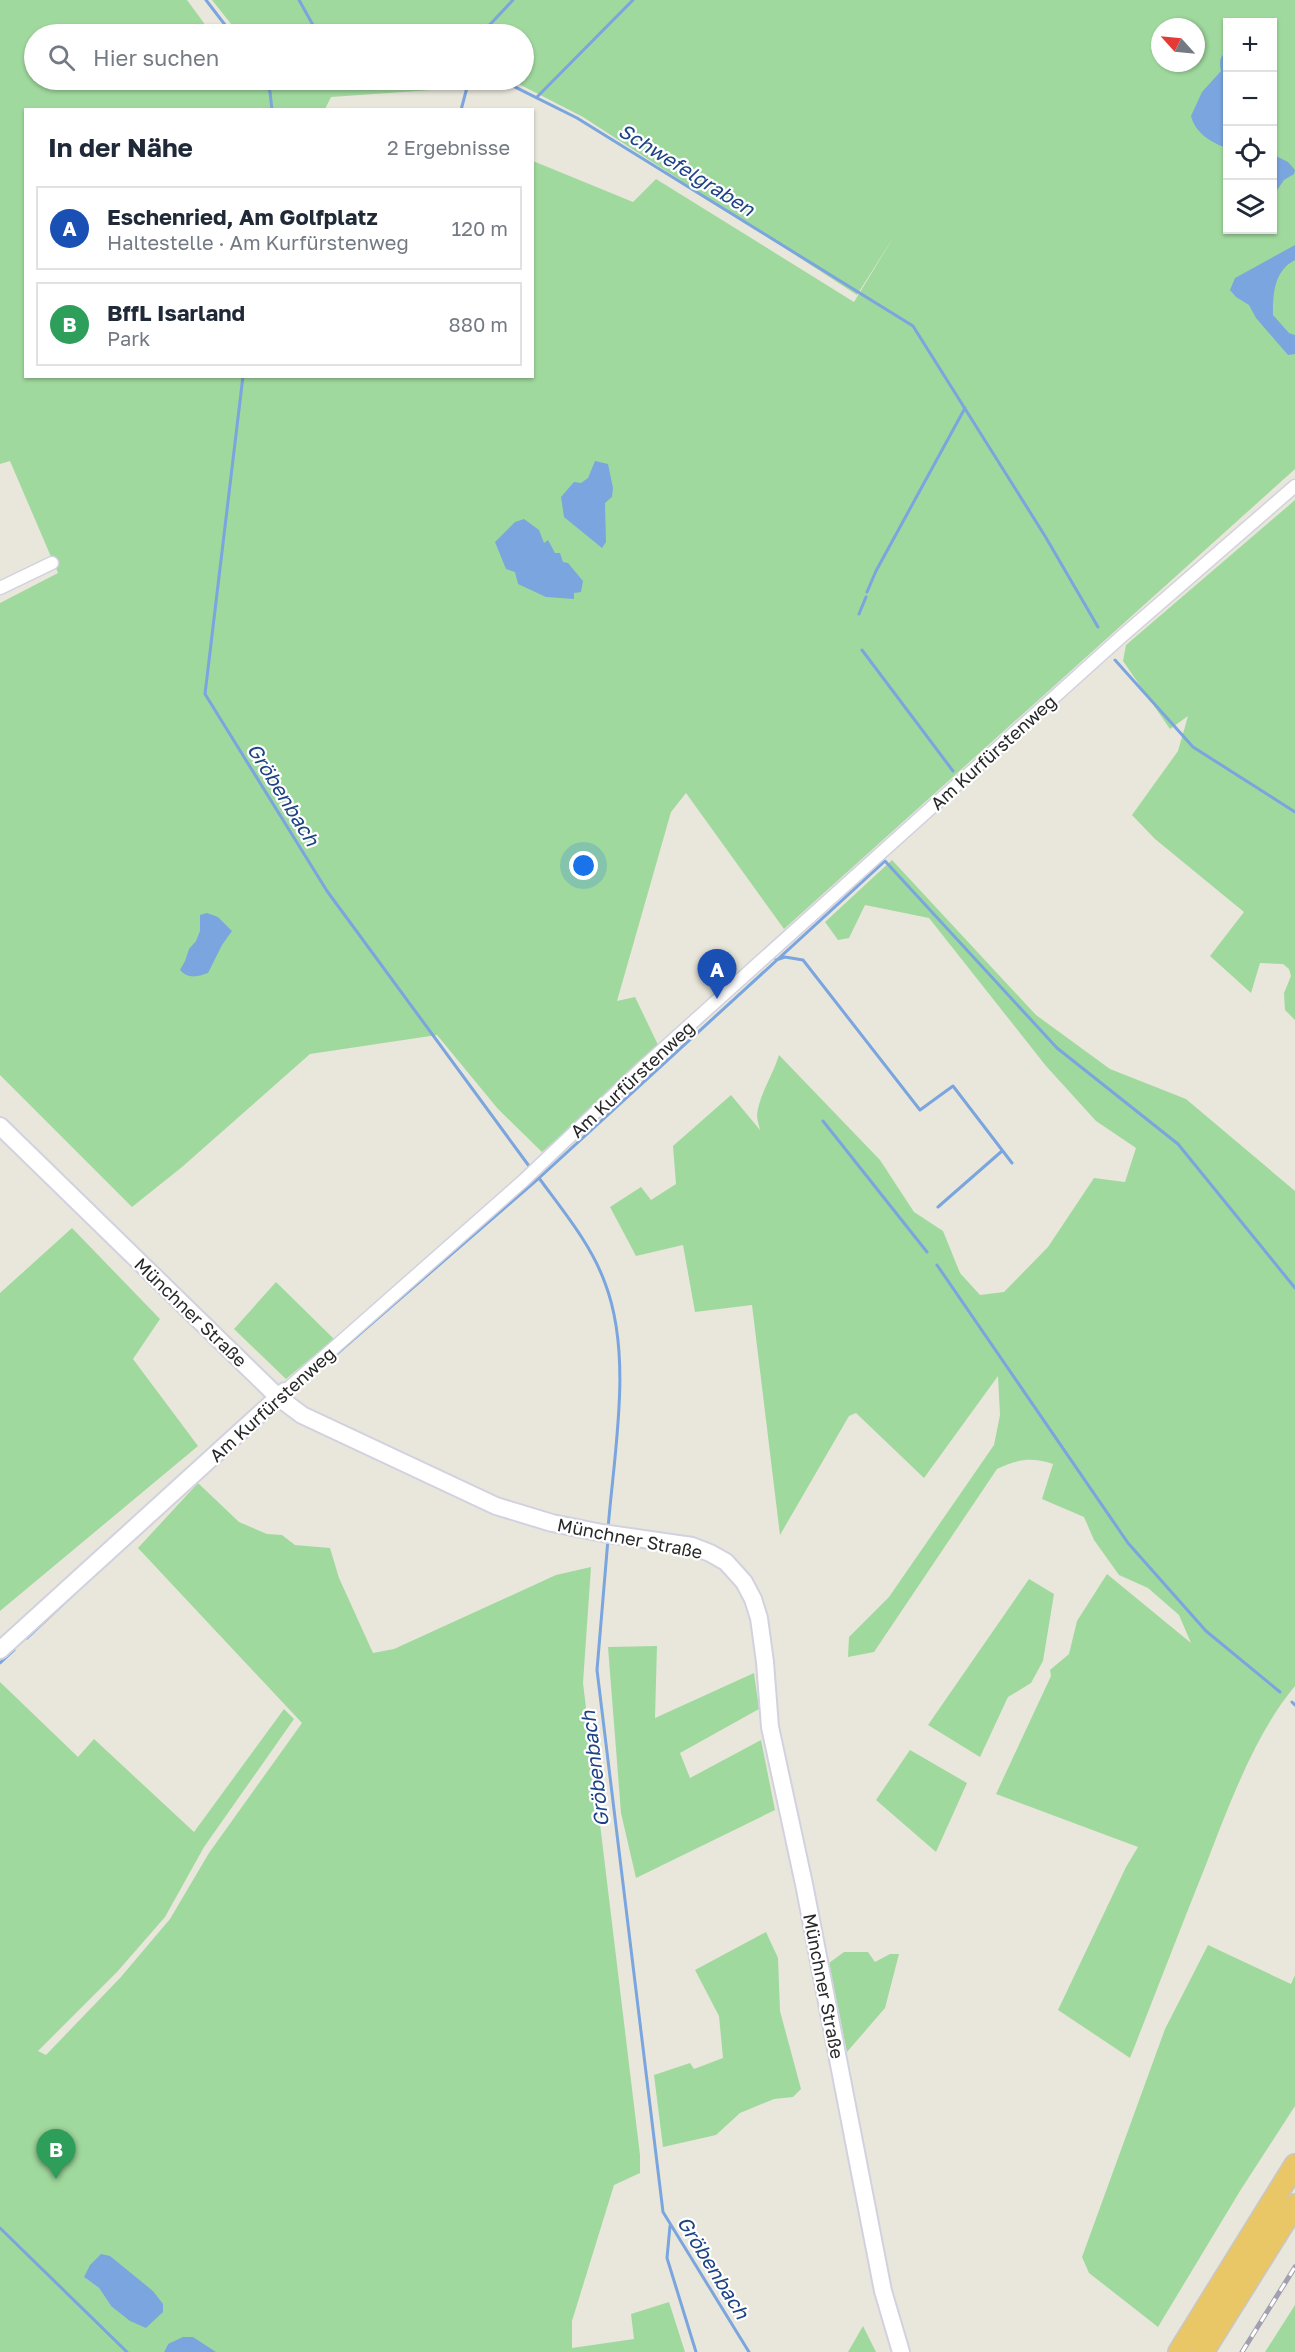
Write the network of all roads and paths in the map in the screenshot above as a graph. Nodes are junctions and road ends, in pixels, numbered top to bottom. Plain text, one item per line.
1 (1295, 486) edge
2 (52, 563) dead end
3 (0, 588) edge
4 (0, 1126) edge
5 (281, 1394) junction
6 (0, 1650) edge
7 (1295, 2165) edge
8 (1295, 2205) edge
9 (901, 2352) edge
10 (1179, 2352) edge
11 (1203, 2352) edge

1 - 5 street, Am Kurfürstenweg
2 - 3 street
4 - 5 street, Münchner Straße
5 - 6 street, Am Kurfürstenweg
5 - 9 street, Münchner Straße
7 - 10 highway
8 - 11 highway

